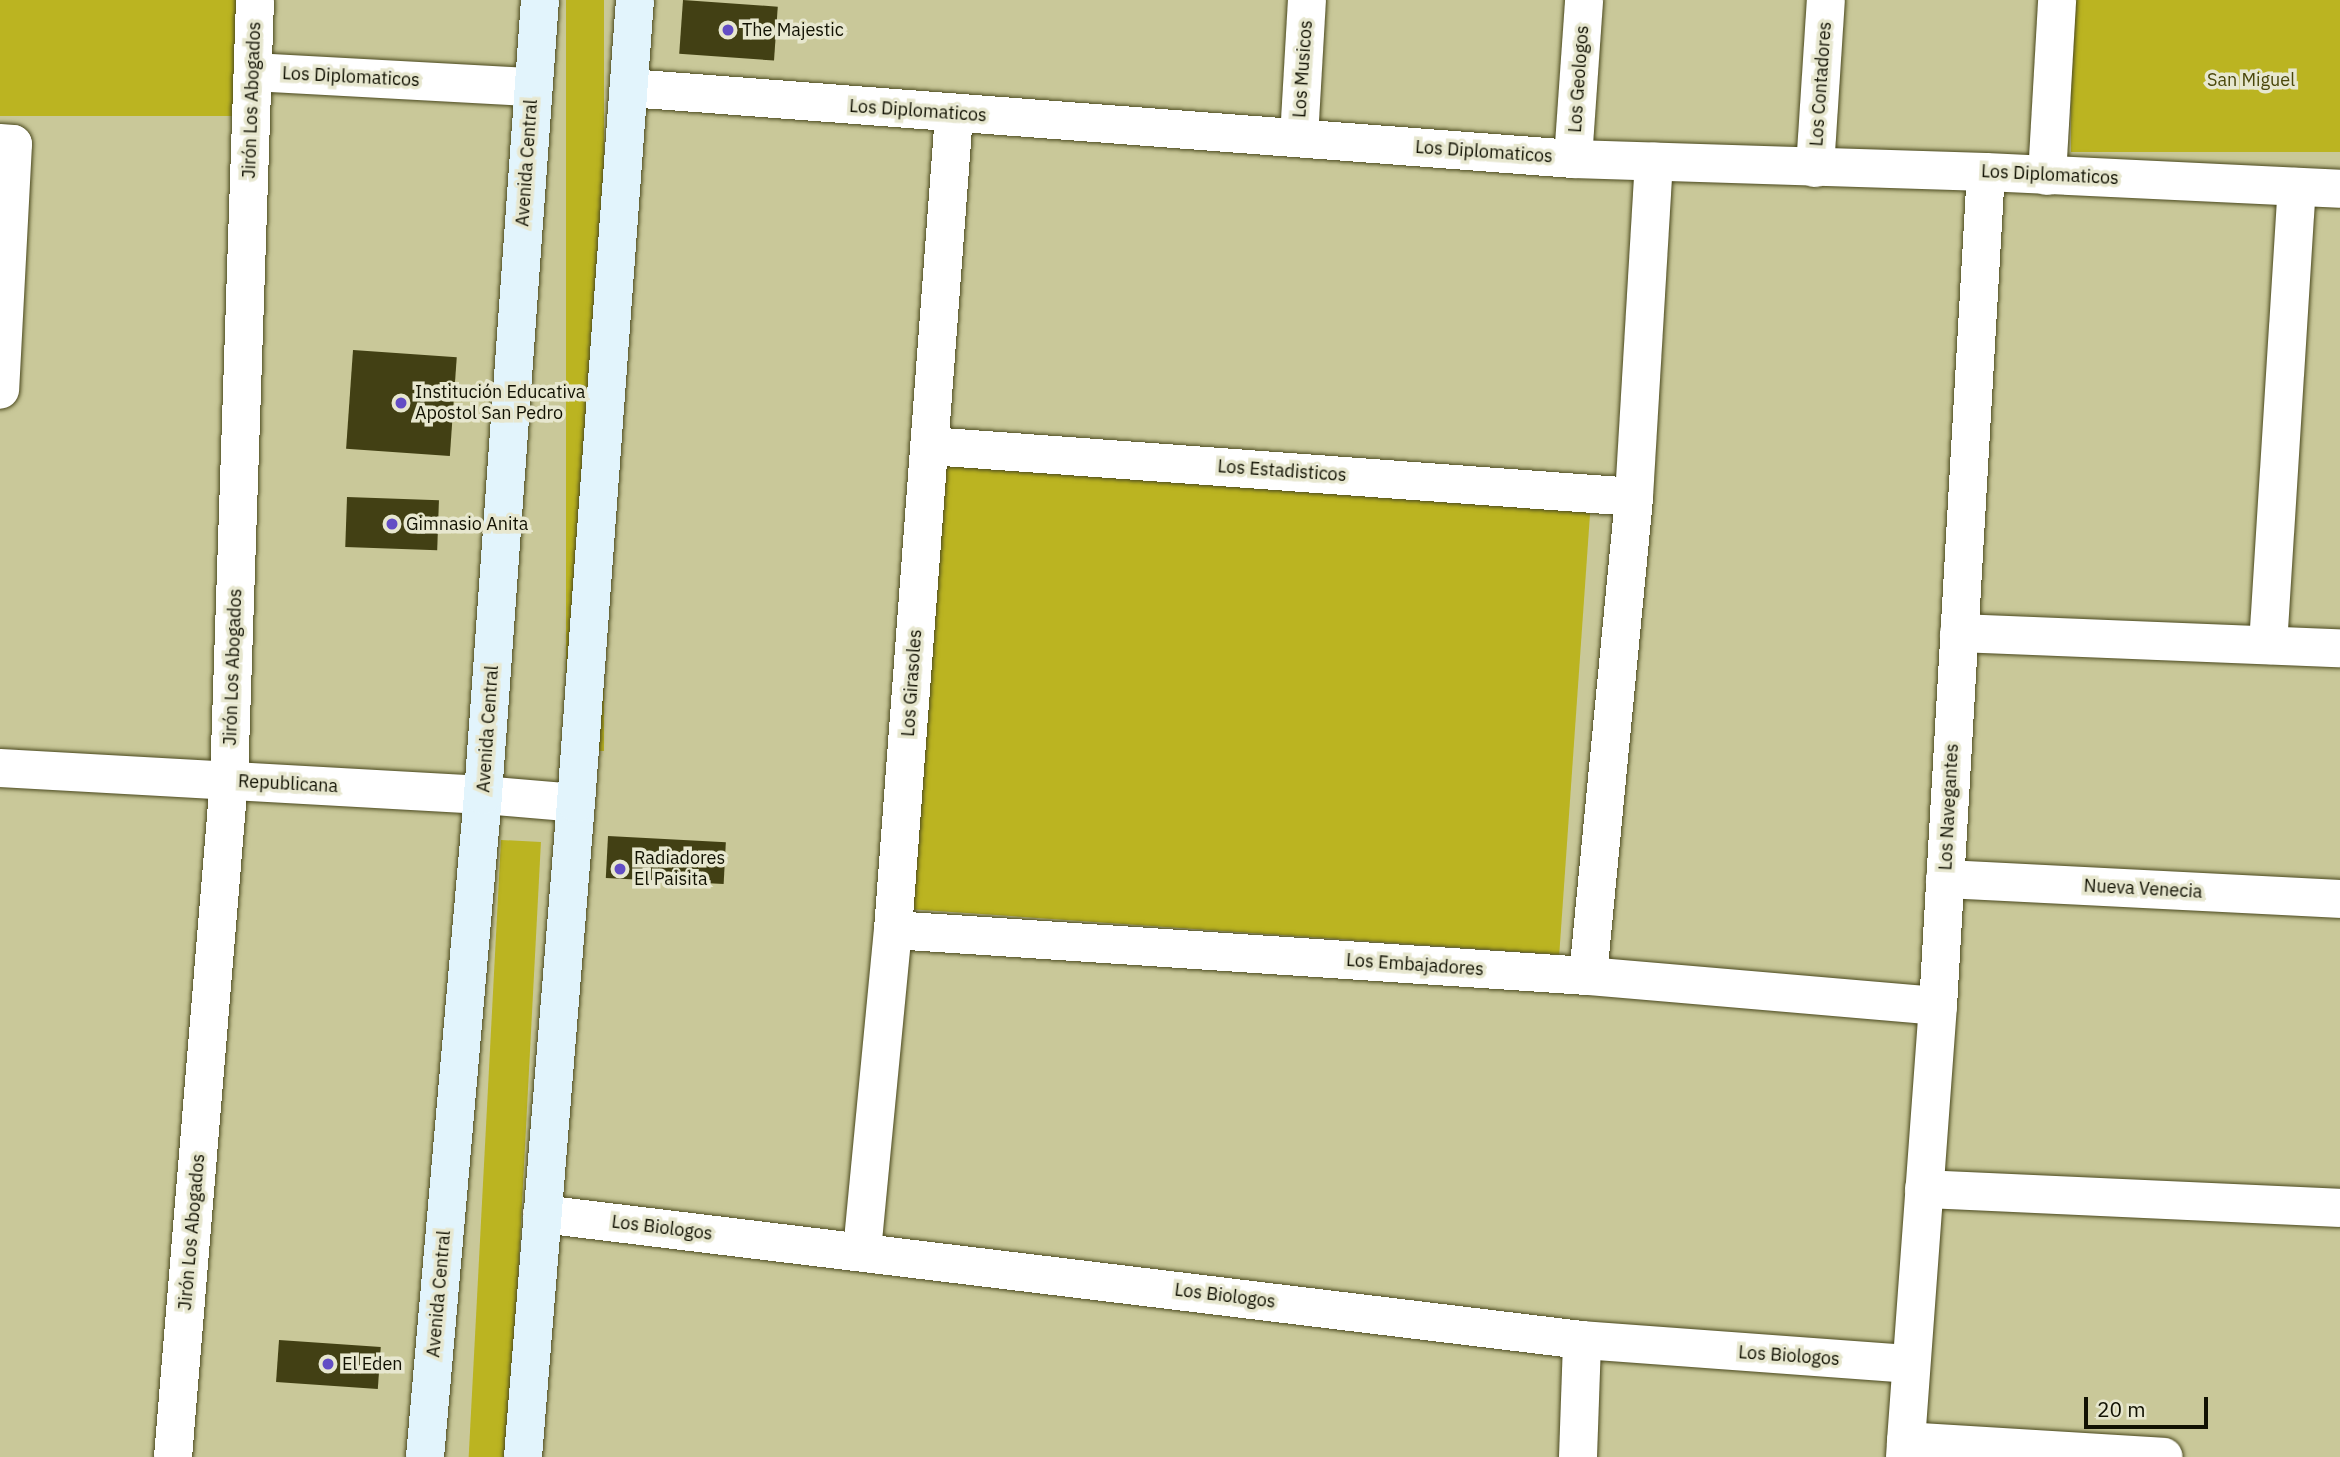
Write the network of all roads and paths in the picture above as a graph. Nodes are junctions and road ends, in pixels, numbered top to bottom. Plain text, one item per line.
1 (255, 0) edge
2 (540, 0) edge
3 (635, 0) edge
4 (1307, 0) edge
5 (1584, 0) edge
6 (1826, 0) edge
7 (2057, 0) edge
8 (253, 72) junction
9 (533, 88) junction
10 (629, 88) junction
11 (954, 114) junction
12 (1299, 138) junction
13 (7, 143) edge
14 (1573, 159) junction
15 (1654, 162) junction
16 (1815, 168) junction
17 (1986, 172) junction
18 (2046, 176) junction
19 (2297, 187) junction
20 (2340, 190) edge
21 (0, 390) edge
22 (930, 446) junction
23 (1634, 497) junction
24 (1959, 633) junction
25 (2268, 645) junction
26 (2340, 648) edge
27 (0, 768) edge
28 (229, 780) junction
29 (483, 794) junction
30 (576, 803) junction
31 (1945, 879) junction
32 (2340, 899) edge
33 (893, 930) junction
34 (1588, 976) junction
35 (1938, 1006) junction
36 (1924, 1189) junction
37 (2340, 1208) edge
38 (542, 1214) junction
39 (862, 1251) junction
40 (1582, 1340) junction
41 (1909, 1364) junction
42 (1905, 1449) edge
43 (2022, 1453) edge
44 (173, 1457) edge
45 (425, 1457) edge
46 (523, 1457) edge
47 (1578, 1457) edge
48 (2164, 1457) edge

1 - 8 street, Jirón Los Abogados
2 - 9 main road, Avenida Central
3 - 10 main road
4 - 12 street, Los Musicos
5 - 14 street, Los Geologos
6 - 16 street, Los Contadores
7 - 18 street
8 - 9 street, Los Diplomaticos
8 - 28 street, Jirón Los Abogados
9 - 29 main road, Avenida Central
10 - 11 street, Los Diplomaticos
10 - 30 main road
11 - 12 street, Los Diplomaticos
11 - 22 street, Los Girasoles
12 - 14 street, Los Diplomaticos
13 - 21 street
14 - 15 street, Los Diplomaticos
15 - 16 street, Los Diplomaticos
15 - 23 street
16 - 17 street, Los Diplomaticos
17 - 18 street, Los Diplomaticos
17 - 24 street, Los Navegantes
18 - 19 street, Los Diplomaticos
19 - 20 street, Los Diplomaticos
19 - 25 street
22 - 23 street, Los Estadisticos
22 - 33 street, Los Girasoles
23 - 34 street
24 - 25 street
24 - 31 street, Los Navegantes
25 - 26 street
27 - 28 street, Republicana
28 - 29 street, Republicana
28 - 44 street, Jirón Los Abogados
29 - 30 street, Republicana
29 - 45 main road, Avenida Central
30 - 38 main road
31 - 32 street, Nueva Venecia
31 - 35 street, Los Navegantes
33 - 34 street, Los Embajadores
33 - 39 street, Los Girasoles
34 - 35 street, Los Embajadores
35 - 36 street, Los Navegantes
36 - 37 street
36 - 41 street, Los Navegantes
38 - 39 street, Los Biologos
38 - 46 main road
39 - 40 street, Los Biologos
40 - 41 street, Los Biologos
40 - 47 street
41 - 42 street, Los Navegantes
42 - 43 street
43 - 48 street

